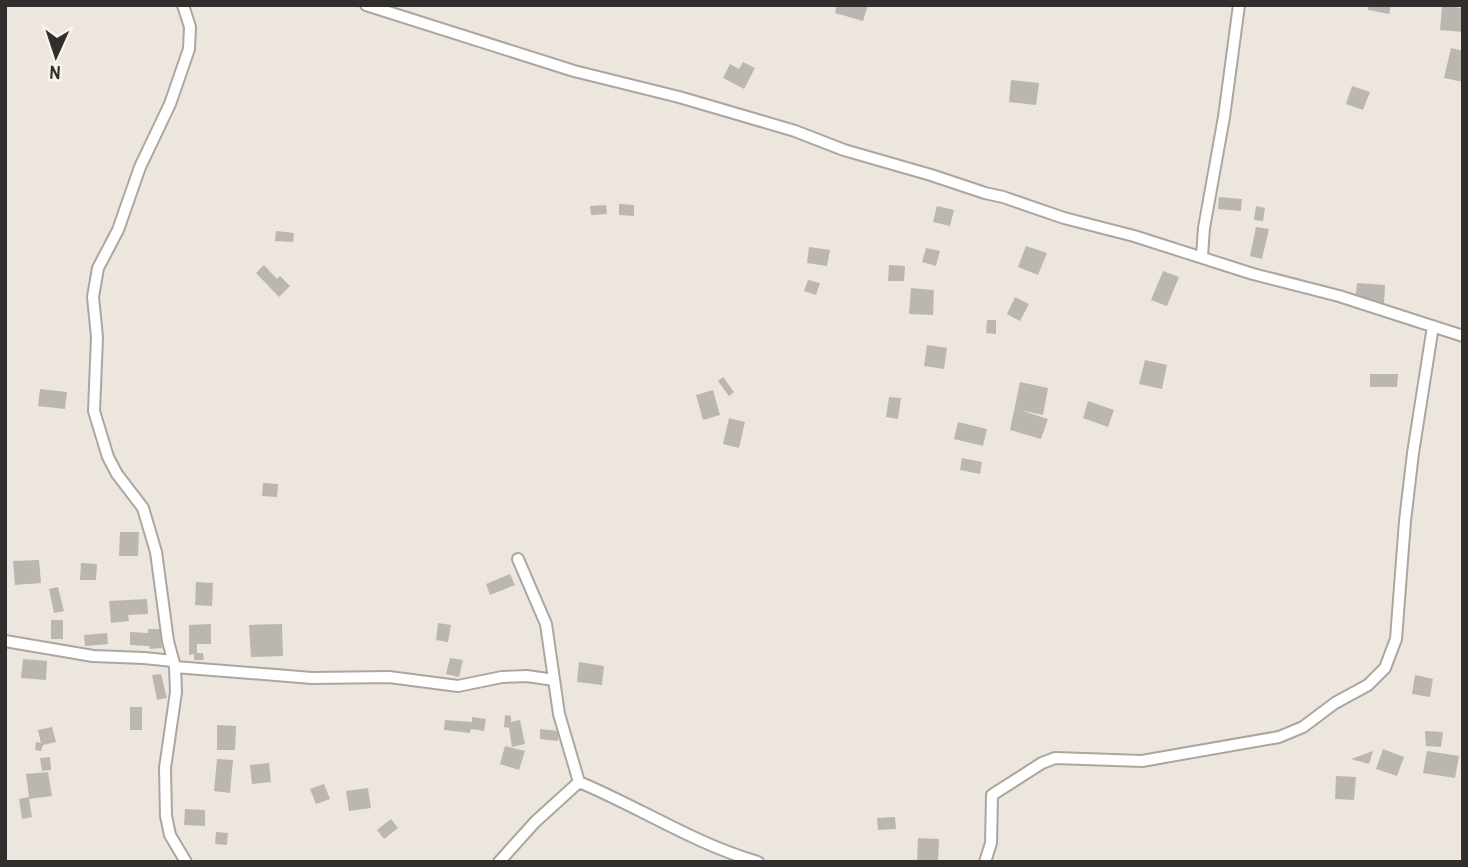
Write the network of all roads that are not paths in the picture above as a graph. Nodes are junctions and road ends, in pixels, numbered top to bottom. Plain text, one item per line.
1 (183, 5) edge
2 (366, 5) edge
3 (1239, 5) edge
4 (1202, 256) junction
5 (1433, 326) junction
6 (1463, 336) edge
7 (518, 559) dead end
8 (5, 641) edge
9 (174, 664) junction
10 (554, 680) junction
11 (579, 782) junction
12 (186, 862) edge
13 (499, 862) edge
14 (758, 862) edge
15 (985, 862) edge

1 - 9 street
2 - 4 street
3 - 4 street
4 - 5 street
5 - 6 street
5 - 15 street
7 - 10 street
8 - 9 street
9 - 10 street
9 - 12 street
10 - 11 street
11 - 13 street
11 - 14 street

